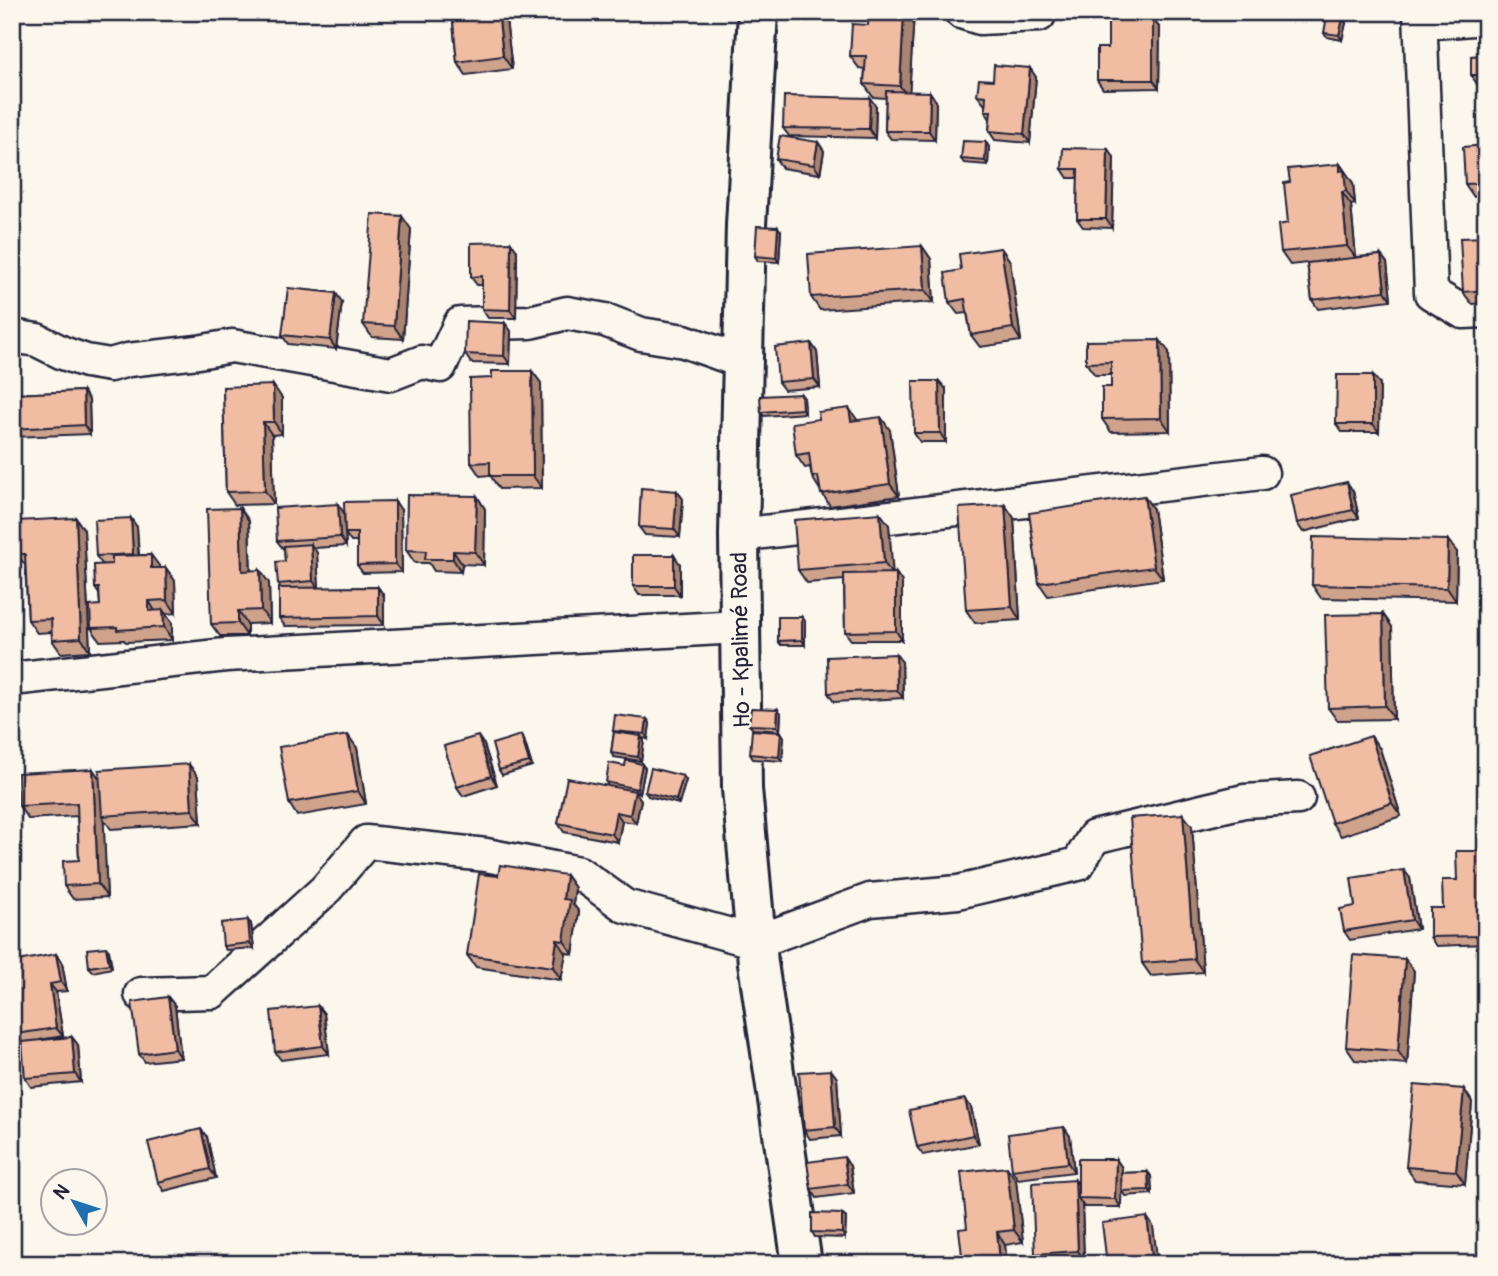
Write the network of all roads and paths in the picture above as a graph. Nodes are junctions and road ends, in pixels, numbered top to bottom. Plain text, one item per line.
1 (961, 12) edge
2 (762, 14) edge
3 (1039, 15) dead end
4 (1420, 17) edge
5 (1486, 18) edge
6 (1486, 311) edge
7 (12, 335) edge
8 (743, 362) junction
9 (1262, 473) dead end
10 (739, 534) junction
11 (740, 627) junction
12 (12, 679) edge
13 (1298, 798) dead end
14 (756, 942) junction
15 (141, 993) dead end
16 (802, 1264) edge

1 - 3 street
2 - 8 main road, Ho - Kpalimé Road
4 - 5 street
4 - 6 street
7 - 8 street
8 - 10 main road, Ho - Kpalimé Road
9 - 10 street
10 - 11 main road, Ho - Kpalimé Road
11 - 12 street
11 - 14 main road, Ho - Kpalimé Road
13 - 14 street
14 - 15 street
14 - 16 main road, Ho - Kpalimé Road

